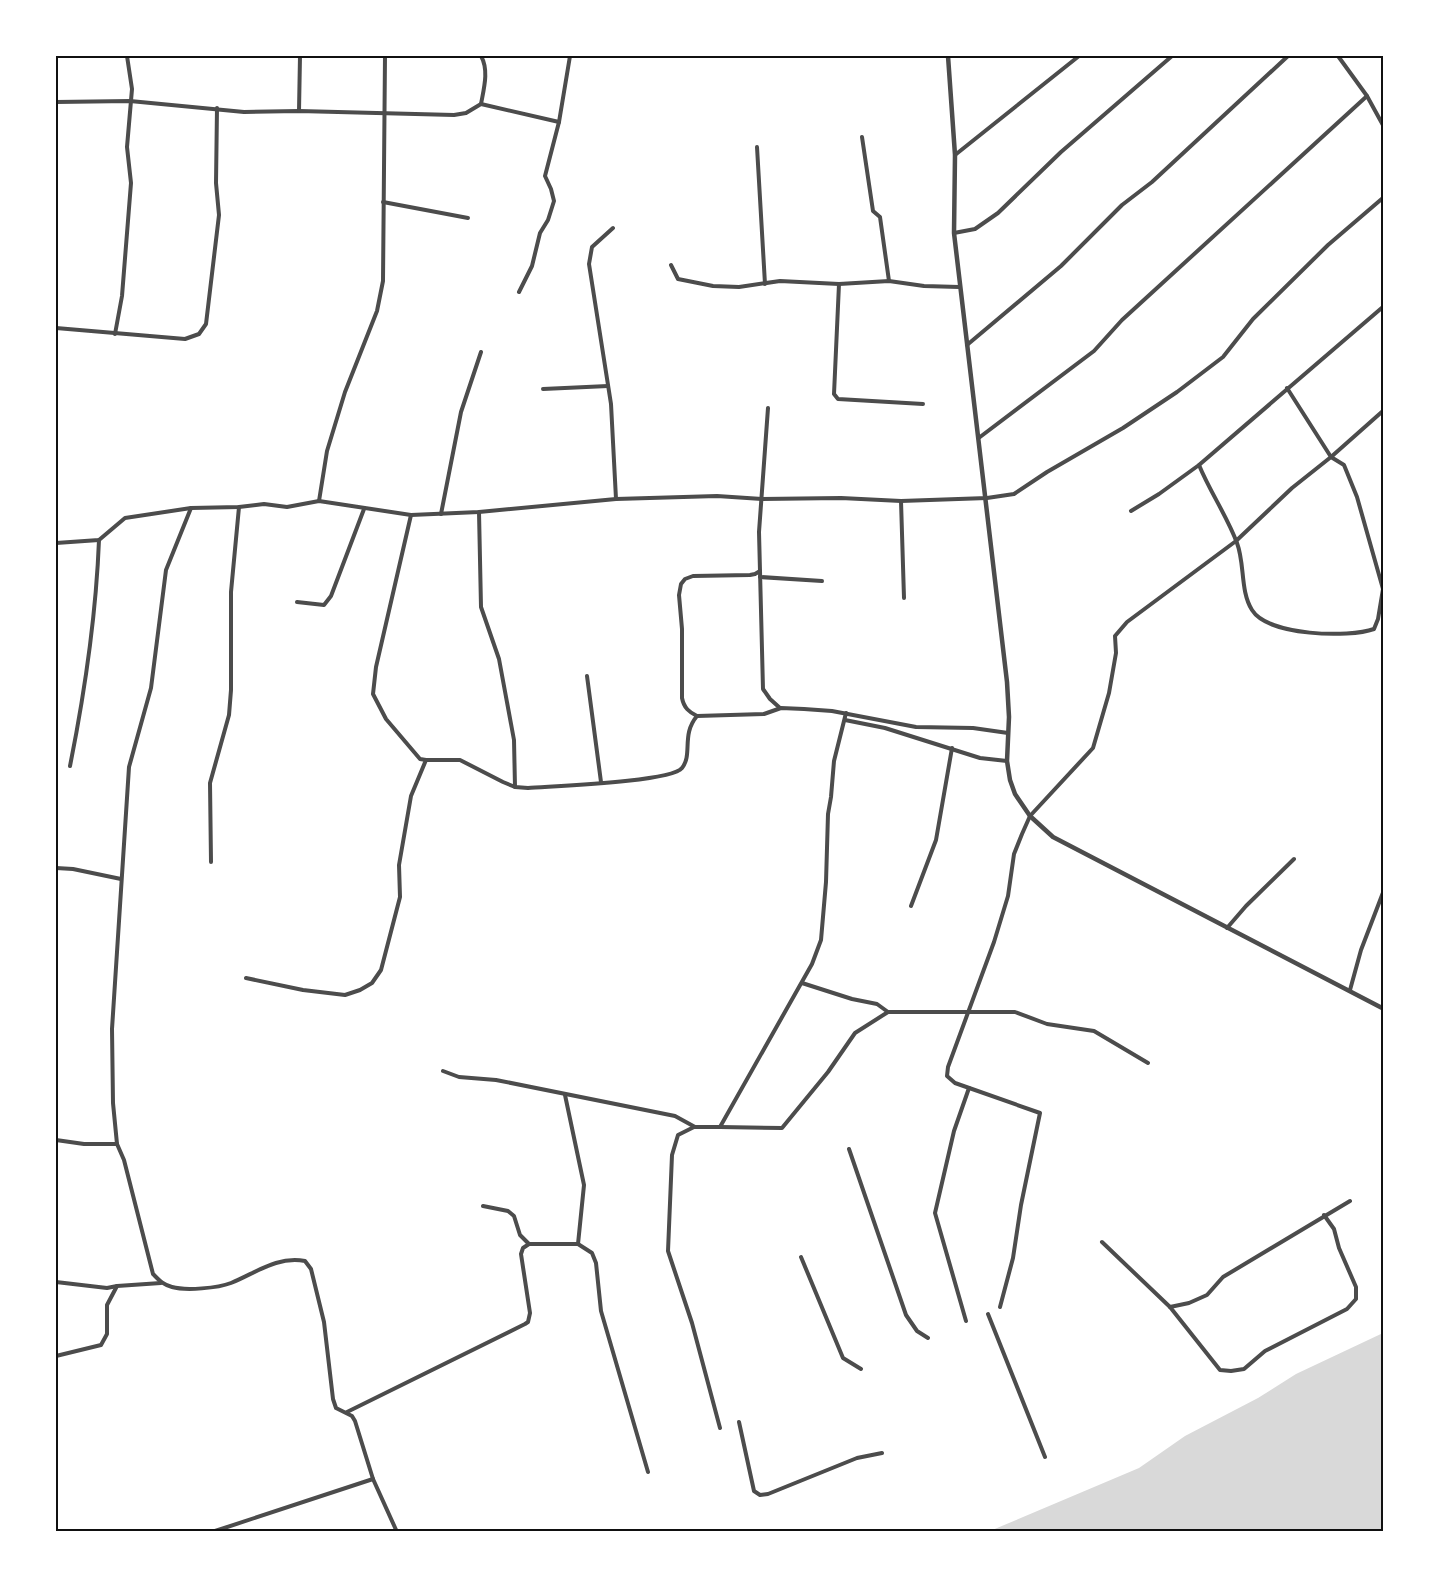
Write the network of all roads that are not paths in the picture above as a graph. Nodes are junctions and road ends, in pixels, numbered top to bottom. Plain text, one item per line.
1 (126, 56) edge
2 (300, 56) edge
3 (385, 56) edge
4 (481, 56) edge
5 (570, 56) edge
6 (949, 56) edge
7 (1079, 56) edge
8 (1172, 56) edge
9 (1287, 56) edge
10 (1338, 56) edge
11 (1367, 96) junction
12 (130, 101) junction
13 (56, 102) edge
14 (481, 104) junction
15 (216, 108) junction
16 (299, 111) junction
17 (385, 112) junction
18 (560, 122) junction
19 (1383, 127) edge
20 (862, 137) dead end
21 (757, 147) dead end
22 (955, 155) junction
23 (1383, 197) edge
24 (383, 202) junction
25 (468, 218) dead end
26 (613, 228) dead end
27 (954, 233) junction
28 (671, 265) dead end
29 (889, 281) junction
30 (765, 284) junction
31 (839, 284) junction
32 (959, 286) junction
33 (519, 292) dead end
34 (1383, 306) edge
35 (56, 328) edge
36 (114, 334) junction
37 (967, 345) junction
38 (481, 352) dead end
39 (608, 386) junction
40 (1287, 388) junction
41 (543, 389) dead end
42 (923, 404) dead end
43 (768, 408) dead end
44 (1383, 410) edge
45 (980, 438) junction
46 (1331, 457) junction
47 (1199, 465) junction
48 (987, 498) junction
49 (616, 499) junction
50 (762, 499) junction
51 (319, 501) junction
52 (900, 501) junction
53 (239, 507) junction
54 (191, 508) junction
55 (364, 508) junction
56 (1131, 511) dead end
57 (479, 512) junction
58 (441, 514) junction
59 (411, 515) junction
60 (99, 540) junction
61 (1236, 540) junction
62 (56, 543) edge
63 (760, 570) junction
64 (760, 577) junction
65 (822, 581) dead end
66 (904, 598) dead end
67 (297, 602) dead end
68 (587, 676) dead end
69 (781, 708) junction
70 (846, 713) junction
71 (697, 716) junction
72 (845, 720) junction
73 (1008, 733) junction
74 (952, 748) junction
75 (426, 760) junction
76 (1007, 761) junction
77 (70, 766) dead end
78 (601, 782) junction
79 (515, 787) junction
80 (1030, 816) junction
81 (1294, 859) dead end
82 (211, 862) dead end
83 (56, 868) edge
84 (121, 879) junction
85 (1383, 890) edge
86 (911, 906) dead end
87 (1227, 928) junction
88 (246, 978) dead end
89 (802, 983) junction
90 (1350, 990) junction
91 (1383, 1008) edge
92 (888, 1012) junction
93 (968, 1014) junction
94 (1148, 1063) dead end
95 (443, 1071) dead end
96 (969, 1088) junction
97 (565, 1095) junction
98 (720, 1126) junction
99 (695, 1127) junction
100 (56, 1140) edge
101 (117, 1144) junction
102 (849, 1149) dead end
103 (1350, 1201) dead end
104 (483, 1206) dead end
105 (1324, 1215) junction
106 (1102, 1242) dead end
107 (529, 1244) junction
108 (578, 1244) junction
109 (801, 1257) dead end
110 (56, 1282) edge
111 (161, 1283) junction
112 (117, 1286) junction
113 (1170, 1306) junction
114 (1000, 1307) dead end
115 (988, 1314) dead end
116 (966, 1321) dead end
117 (928, 1338) dead end
118 (56, 1356) edge
119 (861, 1369) dead end
120 (346, 1413) junction
121 (739, 1422) dead end
122 (720, 1428) dead end
123 (882, 1452) dead end
124 (1045, 1457) dead end
125 (648, 1472) dead end
126 (373, 1479) junction
127 (212, 1532) edge
128 (397, 1532) edge

1 - 12 street
2 - 16 street
3 - 17 street
4 - 14 street
5 - 18 street
6 - 22 street
7 - 22 street
8 - 27 street
9 - 37 street
10 - 11 street
11 - 19 street
11 - 45 street
12 - 13 street
12 - 15 street
12 - 36 street
14 - 17 street
14 - 18 street
15 - 16 street
15 - 36 street
16 - 17 street
17 - 24 street
18 - 33 street
20 - 29 street
21 - 30 street
22 - 27 street
23 - 48 street
24 - 25 street
24 - 51 street
26 - 39 street
27 - 32 street
28 - 30 street
29 - 31 street
29 - 32 street
30 - 31 street
31 - 42 street
32 - 37 street
34 - 40 street
35 - 36 street
37 - 45 street
38 - 58 street
39 - 41 street
39 - 49 street
40 - 46 street
40 - 47 street
43 - 50 street
44 - 46 street
45 - 48 street
46 - 61 street
46 - 61 street
47 - 56 street
47 - 61 street
48 - 52 street
48 - 73 street
49 - 50 street
49 - 57 street
50 - 52 street
50 - 63 street
51 - 53 street
51 - 55 street
52 - 66 street
53 - 54 street
53 - 82 street
54 - 60 street
54 - 84 street
55 - 59 street
55 - 67 street
57 - 58 street
57 - 79 street
58 - 59 street
59 - 75 street
60 - 62 street
60 - 77 street
61 - 80 street
63 - 64 street
63 - 71 street
64 - 65 street
64 - 69 street
68 - 78 street
69 - 70 street
69 - 71 street
70 - 72 street
70 - 73 street
71 - 78 street
72 - 74 street
72 - 89 street
73 - 76 street
74 - 76 street
74 - 86 street
75 - 79 street
75 - 88 street
76 - 80 street
78 - 79 street
80 - 87 street
80 - 93 street
81 - 87 street
83 - 84 street
84 - 101 street
85 - 90 street
87 - 90 street
89 - 92 street
89 - 98 street
90 - 91 street
92 - 93 street
92 - 98 street
93 - 94 street
93 - 96 street
95 - 97 street
96 - 114 street
96 - 116 street
97 - 99 street
97 - 108 street
98 - 99 street
99 - 122 street
100 - 101 street
101 - 111 street
102 - 117 street
103 - 105 street
104 - 107 street
105 - 113 street
105 - 113 street
106 - 113 street
107 - 108 street
107 - 120 street
108 - 125 street
109 - 119 street
110 - 112 street
111 - 112 street
111 - 120 street
112 - 118 street
115 - 124 street
120 - 126 street
121 - 123 street
126 - 127 street
126 - 128 street

